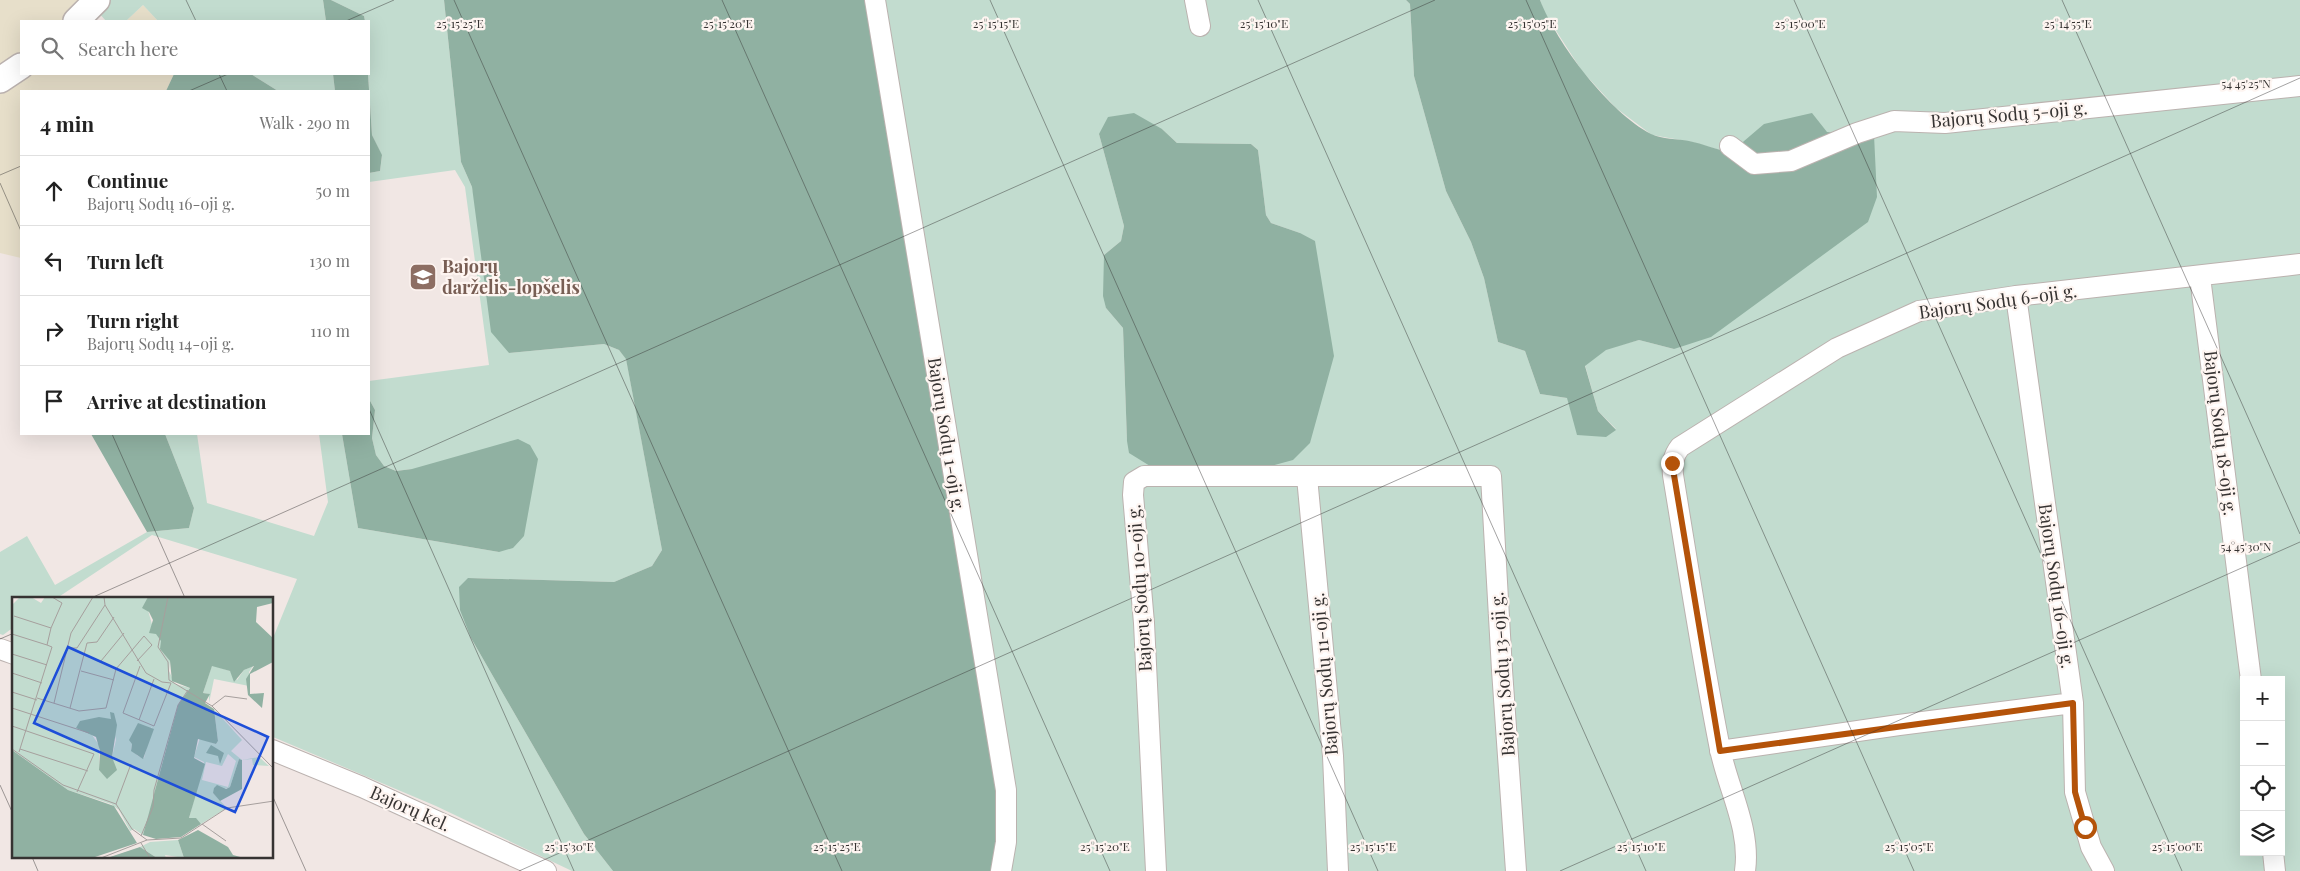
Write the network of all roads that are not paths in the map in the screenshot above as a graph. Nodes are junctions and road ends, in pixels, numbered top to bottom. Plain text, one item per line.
1 (97, 0) edge
2 (875, 0) edge
3 (1195, 0) edge
4 (77, 20) edge
5 (1200, 26) dead end
6 (20, 67) edge
7 (0, 80) edge
8 (2300, 86) edge
9 (1730, 146) dead end
10 (2300, 264) edge
11 (2200, 276) junction
12 (2016, 296) junction
13 (1491, 476) joint
14 (1306, 477) junction
15 (0, 649) edge
16 (12, 653) edge
17 (2250, 676) edge
18 (2073, 703) junction
19 (274, 751) edge
20 (1720, 751) junction
21 (2273, 856) edge
22 (546, 871) edge
23 (1001, 871) edge
24 (1156, 871) edge
25 (1338, 871) edge
26 (1516, 871) edge
27 (1745, 871) edge
28 (2104, 871) edge
29 (2275, 871) edge

1 - 4 street
2 - 23 street, Bajorų Sodų 1-oji g.
3 - 5 street
6 - 7 street
8 - 9 street, Bajorų Sodų 5-oji g.
10 - 11 street, Bajorų Sodų 6-oji g.
11 - 12 street, Bajorų Sodų 6-oji g.
11 - 17 street, Bajorų Sodų 18-oji g.
12 - 18 street, Bajorų Sodų 16-oji g.
12 - 20 street, Bajorų Sodų 6-oji g.
13 - 14 street, Bajorų Sodų 10-oji g.
13 - 26 street, Bajorų Sodų 13-oji g.
14 - 24 street, Bajorų Sodų 10-oji g.
14 - 25 street, Bajorų Sodų 11-oji g.
15 - 16 street
18 - 20 street
18 - 28 street, Bajorų Sodų 16-oji g.
19 - 22 street, Bajorų kel.
20 - 27 street
21 - 29 street

